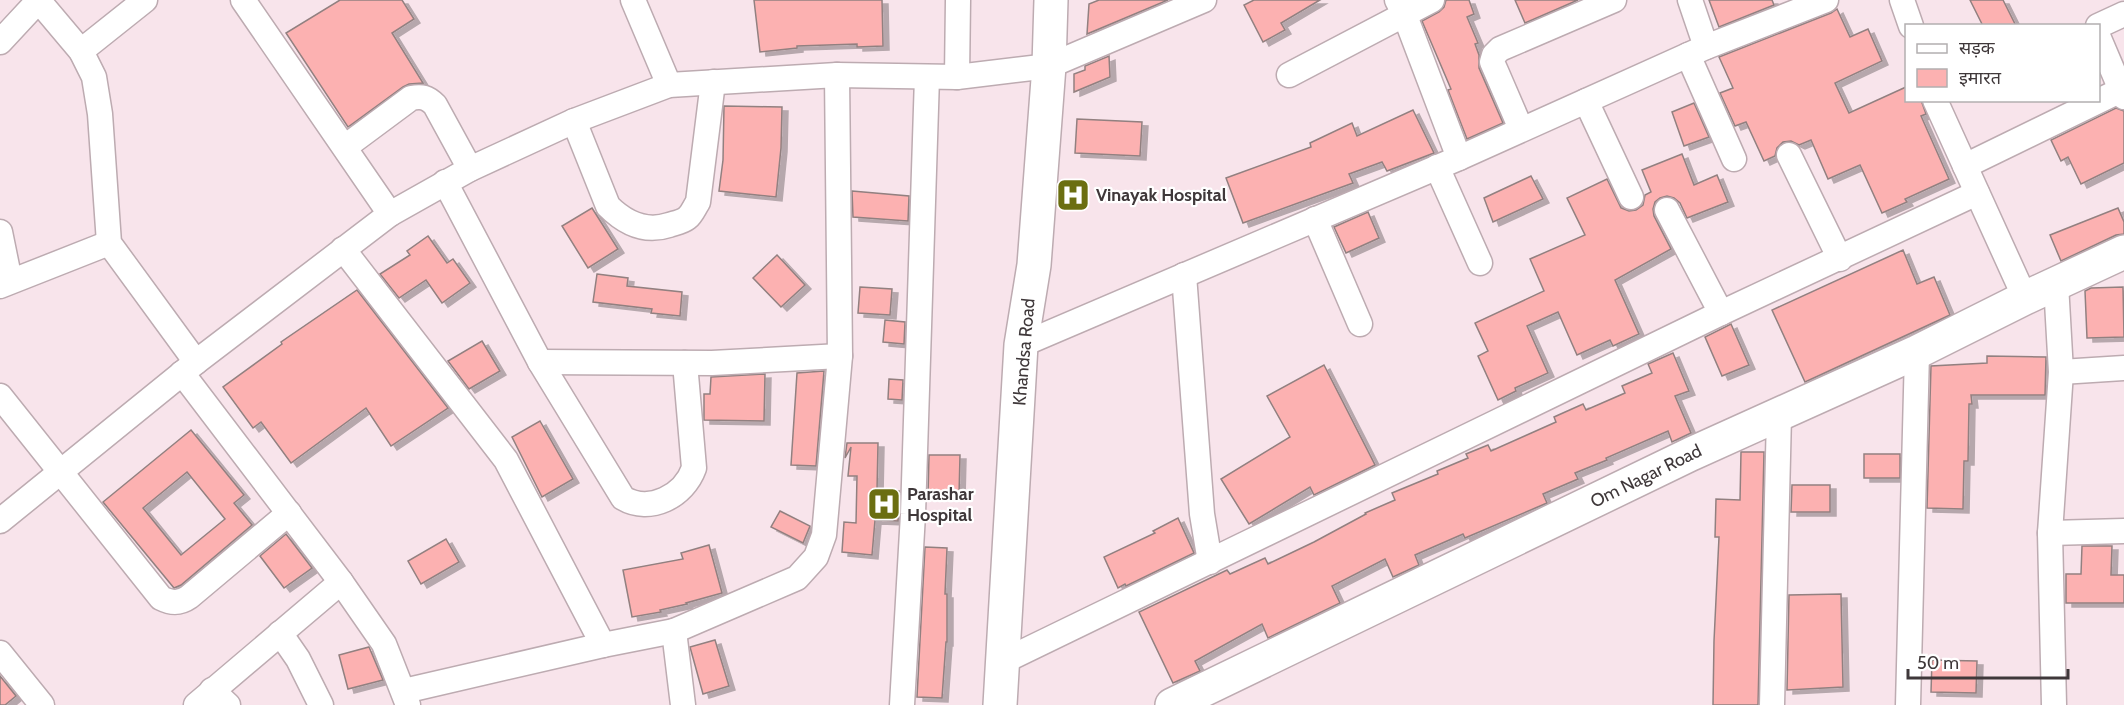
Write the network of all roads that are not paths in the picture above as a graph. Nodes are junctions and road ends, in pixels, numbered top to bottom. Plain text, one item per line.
1 (39, 0) edge
2 (145, 0) edge
3 (243, 0) edge
4 (633, 0) edge
5 (958, 0) edge
6 (1051, 0) edge
7 (1204, 0) edge
8 (1432, 0) edge
9 (1614, 0) edge
10 (1690, 0) edge
11 (1826, 0) edge
12 (1902, 0) edge
13 (1791, 6) edge
14 (1401, 7) edge
15 (2124, 14) edge
16 (1910, 24) edge
17 (2100, 25) edge
18 (2100, 41) edge
19 (0, 42) edge
20 (81, 51) junction
21 (1697, 51) junction
22 (1049, 66) junction
23 (837, 75) junction
24 (1289, 75) dead end
25 (927, 76) junction
26 (957, 77) junction
27 (713, 82) junction
28 (669, 86) junction
29 (2123, 94) edge
30 (1586, 101) junction
31 (1936, 102) edge
32 (574, 121) junction
33 (1521, 129) junction
34 (345, 147) junction
35 (1790, 155) dead end
36 (1459, 158) junction
37 (1734, 159) dead end
38 (1965, 166) junction
39 (1437, 167) junction
40 (470, 169) junction
41 (445, 182) junction
42 (1977, 193) junction
43 (1631, 196) dead end
44 (1666, 210) dead end
45 (390, 214) junction
46 (1315, 219) junction
47 (0, 232) edge
48 (109, 243) junction
49 (343, 249) junction
50 (2124, 252) edge
51 (1840, 259) junction
52 (1480, 263) dead end
53 (1184, 275) junction
54 (5, 284) edge
55 (2056, 284) junction
56 (2025, 298) junction
57 (1721, 314) junction
58 (1360, 324) dead end
59 (1021, 345) junction
60 (1917, 352) junction
61 (840, 356) junction
62 (540, 362) junction
63 (685, 363) junction
64 (189, 368) junction
65 (2124, 368) edge
66 (2061, 372) junction
67 (0, 396) edge
68 (1779, 415) junction
69 (62, 471) junction
70 (289, 513) junction
71 (0, 520) edge
72 (2124, 531) edge
73 (2050, 533) junction
74 (1210, 562) junction
75 (341, 582) junction
76 (674, 631) junction
77 (280, 633) junction
78 (603, 645) junction
79 (0, 653) edge
80 (1002, 662) junction
81 (406, 698) edge
82 (212, 700) edge
83 (42, 705) edge
84 (321, 705) edge
85 (683, 705) edge
86 (903, 705) edge
87 (1000, 705) edge
88 (1172, 705) edge
89 (1772, 705) edge
90 (1908, 705) edge
91 (2054, 705) edge

1 - 19 street
1 - 20 street
2 - 20 street
3 - 34 street
4 - 28 street
5 - 26 street
6 - 22 street, Khandsa Road
7 - 22 street
8 - 14 street
9 - 33 street
10 - 21 street
11 - 13 street
12 - 16 street
13 - 21 street
14 - 24 street
14 - 36 street
15 - 17 street
18 - 29 street
20 - 48 street
21 - 30 street
21 - 37 street
22 - 26 street
22 - 59 street, Khandsa Road
23 - 25 street
23 - 27 street
23 - 61 street
25 - 26 street
25 - 86 street
27 - 28 street
27 - 32 street
28 - 32 street
29 - 38 street
30 - 33 street
30 - 43 street
31 - 38 street
32 - 40 street
33 - 36 street
34 - 40 street
34 - 45 street
35 - 51 street
36 - 39 street
38 - 42 street
39 - 46 street
39 - 52 street
40 - 41 street
41 - 45 street
41 - 62 street
42 - 51 street
42 - 56 street
44 - 57 street
45 - 49 street
46 - 53 street
46 - 58 street
47 - 54 street
48 - 54 street
48 - 64 street
49 - 64 street
49 - 78 street
50 - 55 street, Om Nagar Road
51 - 57 street
53 - 59 street
53 - 74 street
55 - 56 street, Om Nagar Road
55 - 66 street
56 - 60 street, Om Nagar Road
57 - 74 street
59 - 80 street, Khandsa Road
60 - 68 street, Om Nagar Road
60 - 90 street
61 - 63 street
61 - 76 street
62 - 63 street
62 - 63 street
64 - 69 street
64 - 70 street
65 - 66 street
66 - 73 street
67 - 69 street
68 - 88 street, Om Nagar Road
68 - 89 street
69 - 70 street
69 - 71 street
70 - 75 street
72 - 73 street
73 - 91 street
74 - 80 street
75 - 77 street
75 - 81 street
76 - 78 street
76 - 85 street
77 - 82 street
77 - 84 street
78 - 81 street
79 - 83 street
80 - 87 street, Khandsa Road

